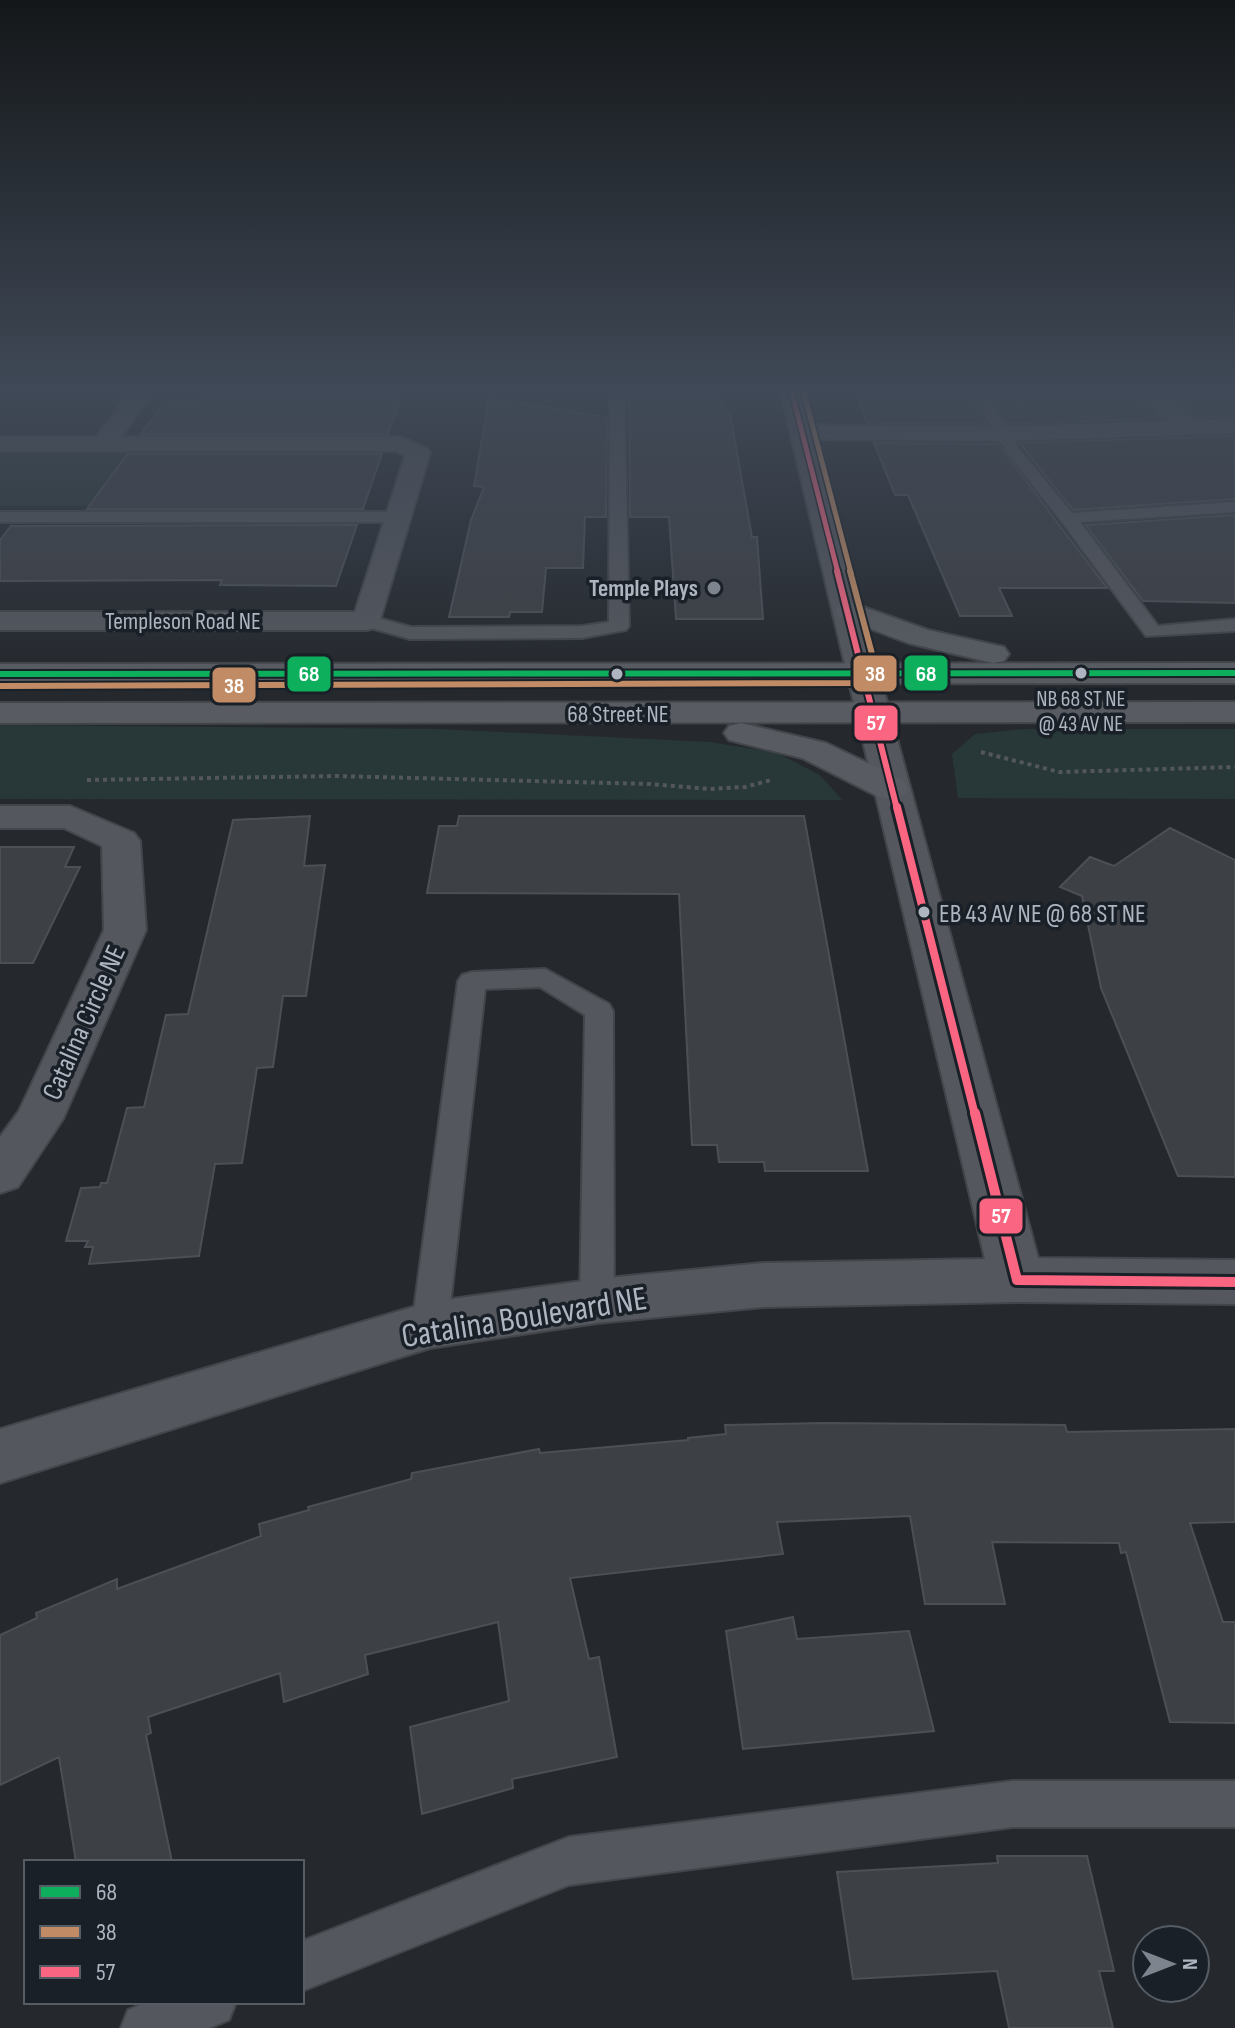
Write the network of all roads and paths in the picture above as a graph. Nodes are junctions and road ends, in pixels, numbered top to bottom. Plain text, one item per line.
1 (409, 484) edge
2 (618, 484) edge
3 (816, 484) edge
4 (1040, 484) edge
5 (1235, 507) edge
6 (0, 517) edge
7 (399, 517) junction
8 (1068, 518) junction
9 (849, 611) junction
10 (0, 621) edge
11 (367, 621) junction
12 (1235, 625) edge
13 (864, 672) junction
14 (1235, 673) edge
15 (0, 674) edge
16 (1101, 674) junction
17 (1235, 712) edge
18 (0, 713) edge
19 (874, 713) junction
20 (591, 714) junction
21 (968, 748) dead end
22 (1235, 767) edge
23 (773, 779) dead end
24 (77, 781) dead end
25 (890, 788) junction
26 (0, 817) edge
27 (0, 1174) edge
28 (1017, 1280) junction
29 (1235, 1282) edge
30 (597, 1301) junction
31 (430, 1325) junction
32 (0, 1456) edge
33 (1235, 1804) edge
34 (304, 1965) edge
35 (206, 2004) edge
36 (146, 2028) edge

1 - 7 street
2 - 11 lane
3 - 9 street
4 - 8 lane
5 - 8 lane
6 - 7 lane
7 - 11 street
8 - 12 lane
9 - 13 street
9 - 16 main road
10 - 11 street, Templeson Road NE
13 - 15 main road, 68 Street NE
13 - 16 main road, 68 Street NE
13 - 19 street
14 - 16 main road, 68 Street NE
17 - 19 main road, 68 Street NE
18 - 20 main road, 68 Street NE
19 - 20 main road, 68 Street NE
19 - 25 street
20 - 25 main road
21 - 22 path
23 - 24 path
25 - 28 street
26 - 27 street, Catalina Circle NE
28 - 29 street, Catalina Boulevard NE
28 - 30 street, Catalina Boulevard NE
30 - 31 street, Catalina Boulevard NE
30 - 31 lane
31 - 32 street, Catalina Boulevard NE
33 - 34 lane
35 - 36 lane

